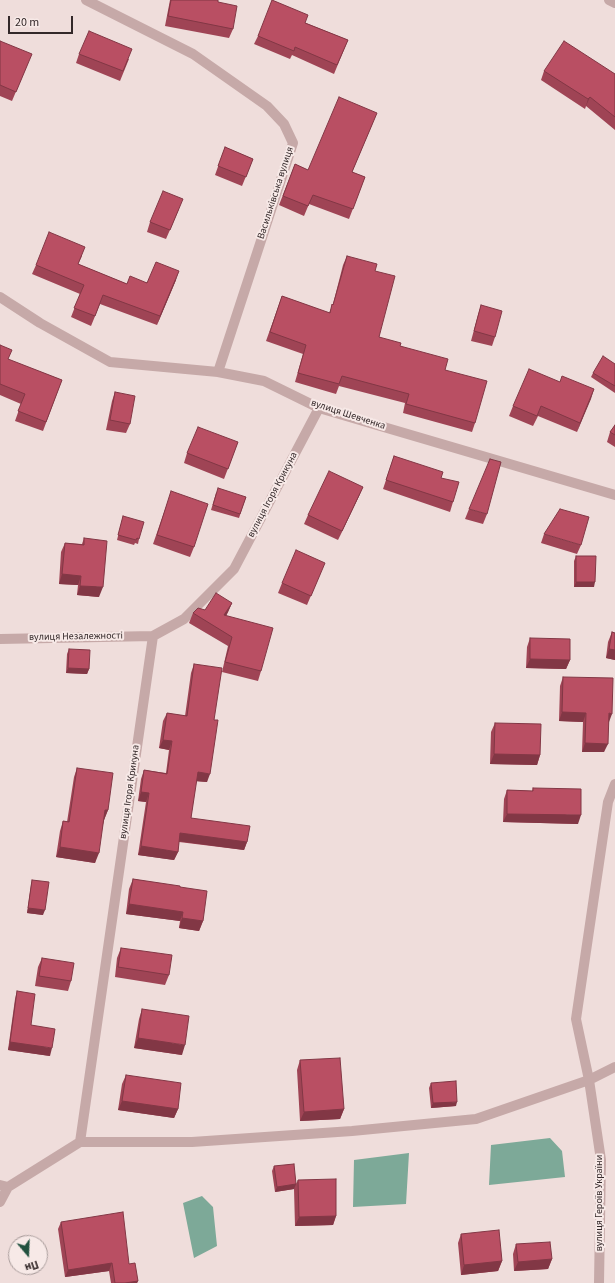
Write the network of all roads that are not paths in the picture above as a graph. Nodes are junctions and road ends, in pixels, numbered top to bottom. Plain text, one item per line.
1 (86, 0) edge
2 (609, 0) edge
3 (615, 3) edge
4 (0, 297) edge
5 (218, 372) junction
6 (318, 408) junction
7 (615, 495) edge
8 (153, 636) junction
9 (0, 639) edge
10 (615, 784) edge
11 (615, 1067) edge
12 (589, 1080) junction
13 (80, 1142) junction
14 (4, 1186) edge
15 (0, 1202) edge
16 (599, 1283) edge

1 - 5 street, Васильківська вулиця
2 - 3 street
4 - 5 street, вулиця Шевченка
5 - 6 street, вулиця Шевченка
6 - 7 street, вулиця Шевченка
6 - 8 street, вулиця Ігоря Крикуна
8 - 9 street, вулиця Незалежності
8 - 13 street, вулиця Ігоря Крикуна
10 - 12 street, вулиця Героїв України
11 - 12 street
12 - 13 street
12 - 16 street, вулиця Героїв України
13 - 14 street
14 - 15 street

